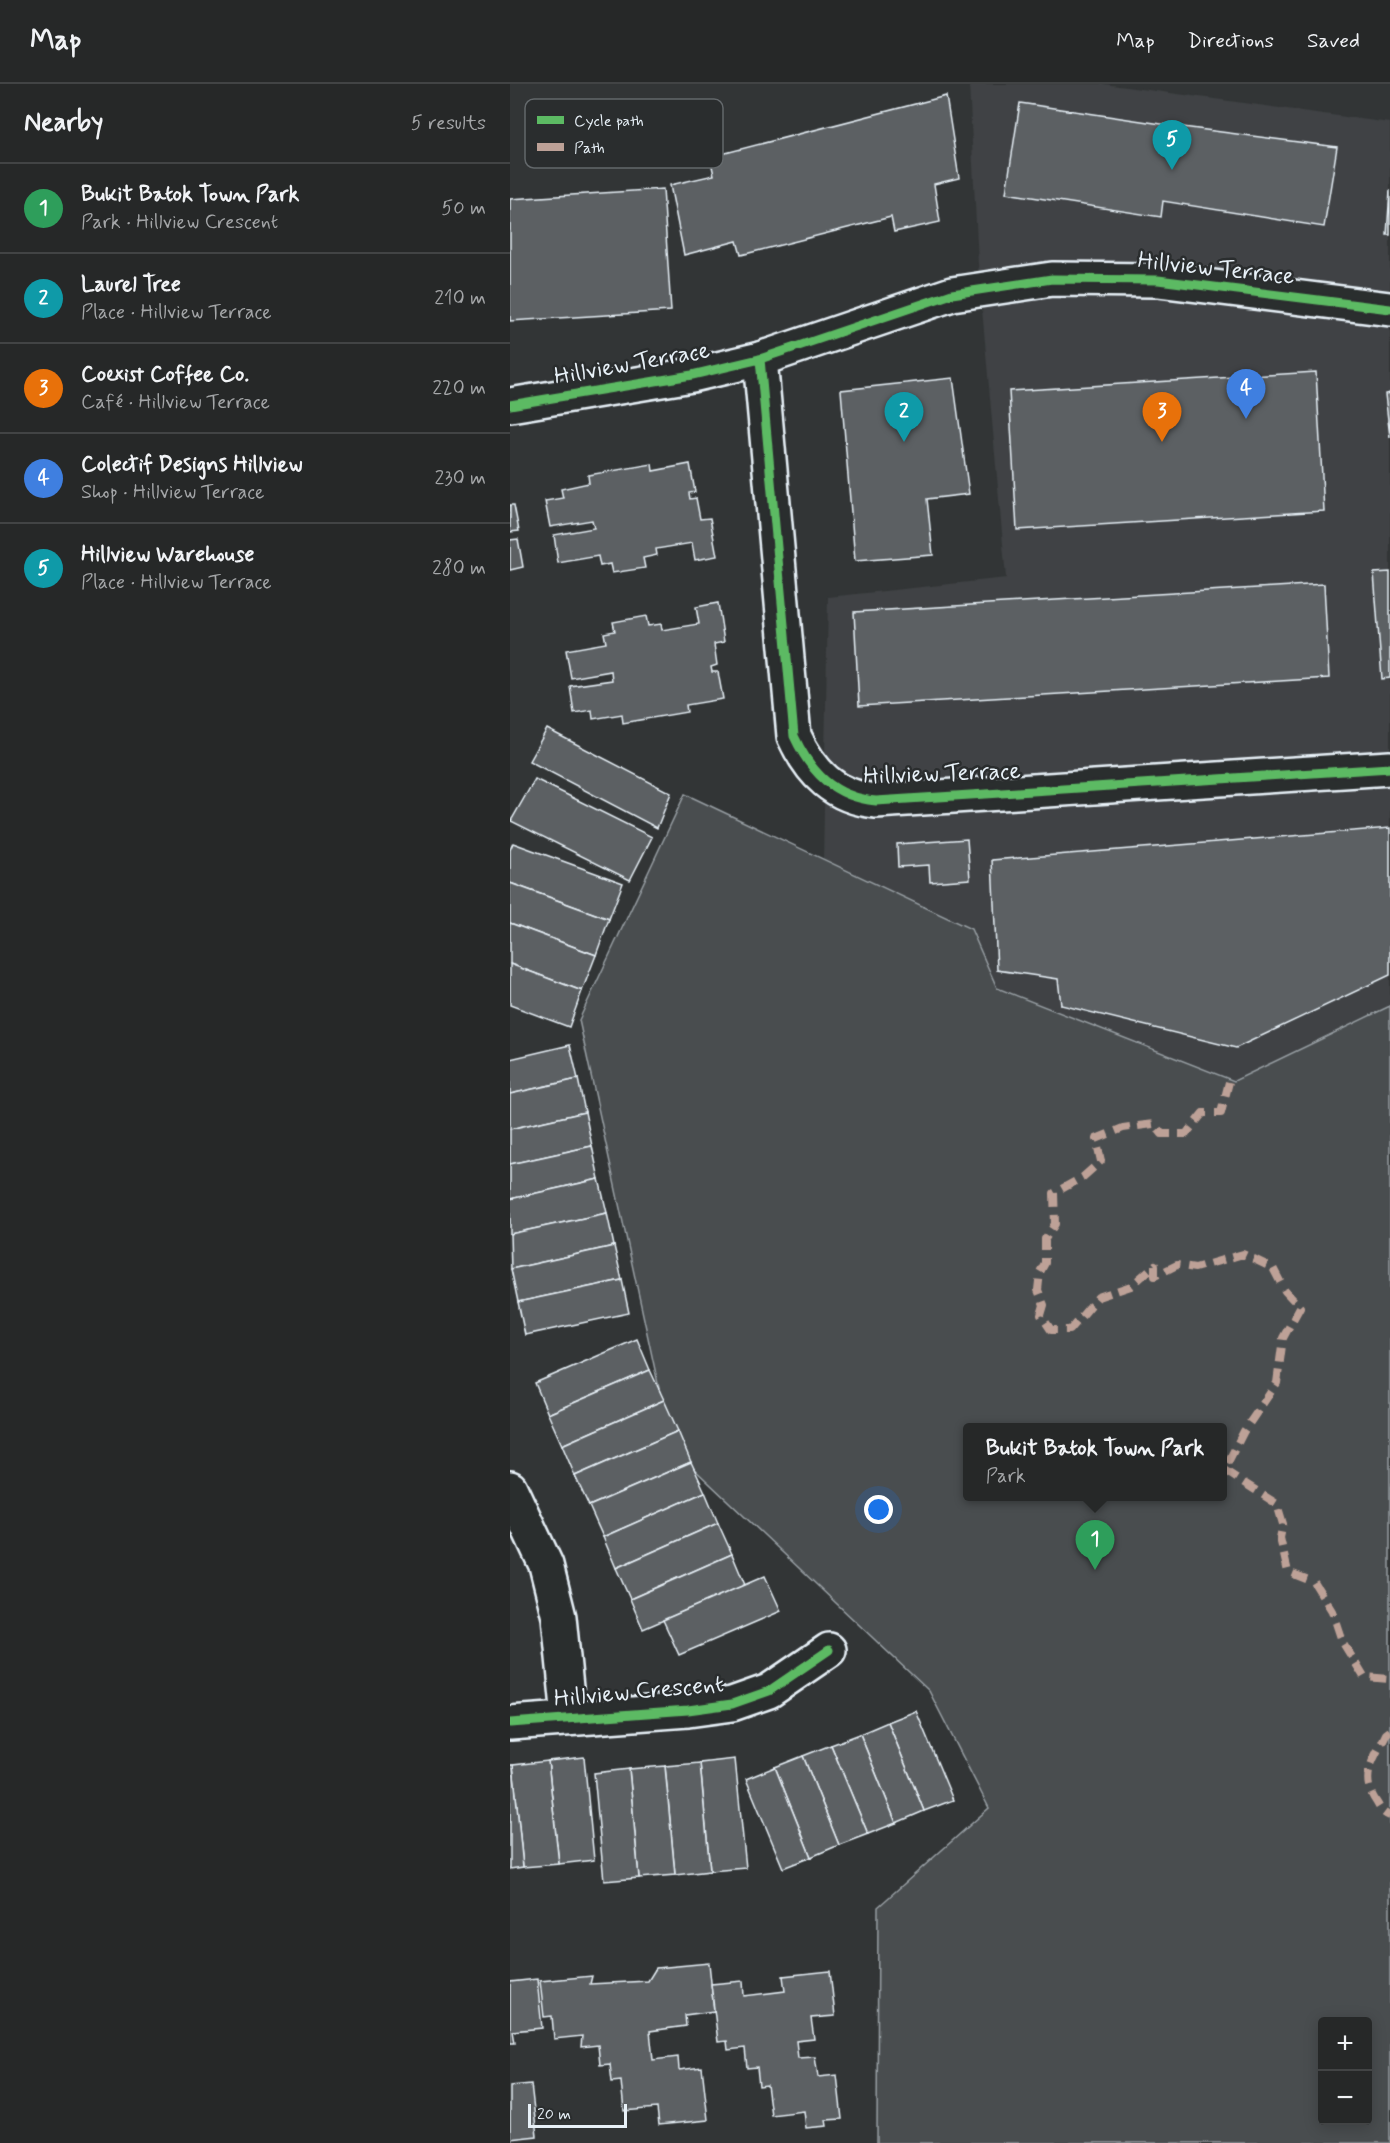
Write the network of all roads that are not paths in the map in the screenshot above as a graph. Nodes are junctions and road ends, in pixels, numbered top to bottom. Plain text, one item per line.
1 (1390, 309) edge
2 (760, 359) junction
3 (510, 405) edge
4 (1390, 768) edge
5 (510, 1488) edge
6 (829, 1650) dead end
7 (570, 1718) junction
8 (510, 1723) edge

1 - 2 street, Hillview Terrace
2 - 3 street, Hillview Terrace
2 - 4 street, Hillview Terrace
5 - 7 street, Hillview Crescent
6 - 7 street, Hillview Crescent
7 - 8 street, Hillview Crescent

